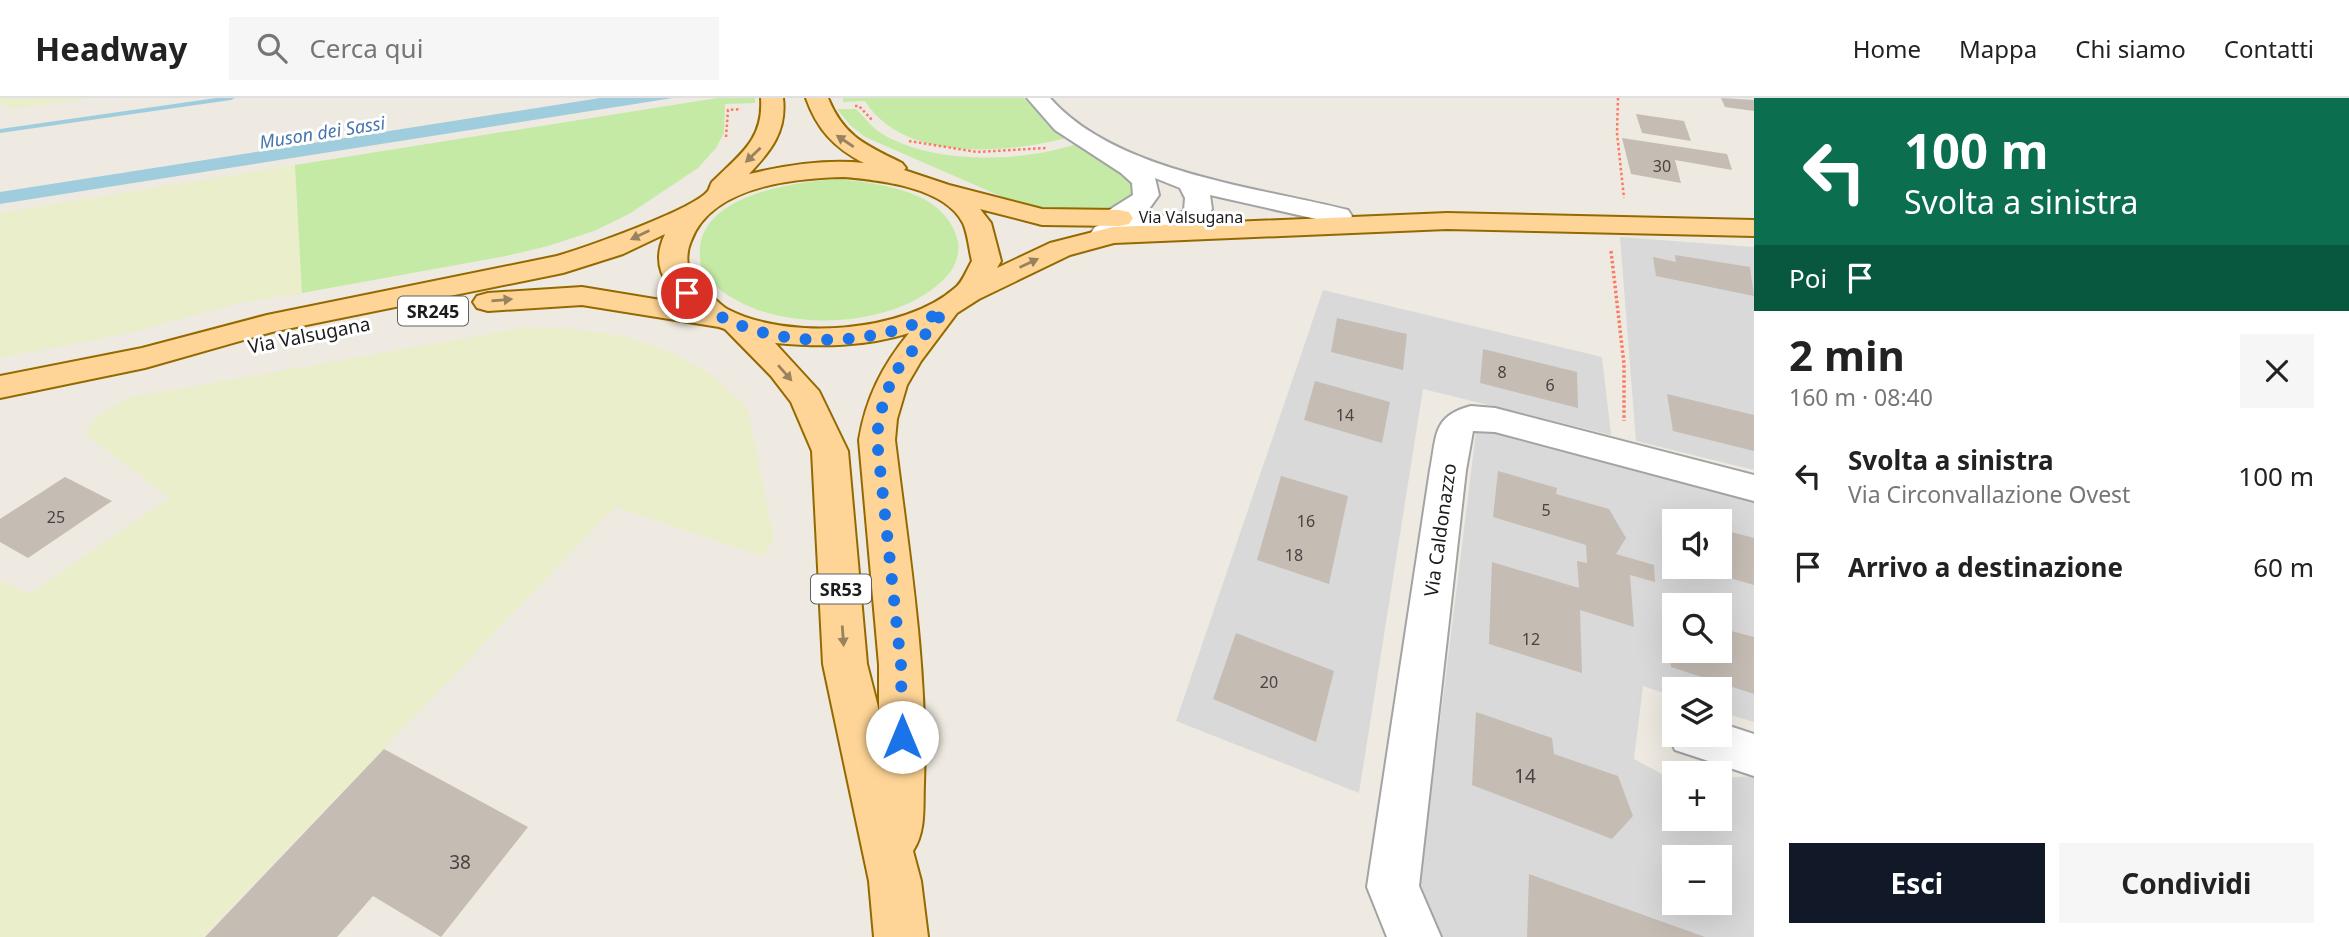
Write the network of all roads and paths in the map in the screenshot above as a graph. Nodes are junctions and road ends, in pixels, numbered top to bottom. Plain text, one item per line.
1 (772, 98) edge
2 (817, 98) edge
3 (1038, 98) edge
4 (1618, 98) edge
5 (742, 109) dead end
6 (728, 133) dead end
7 (904, 139) dead end
8 (1101, 149) junction
9 (1029, 151) dead end
10 (1191, 183) junction
11 (932, 188) junction
12 (1624, 198) dead end
13 (706, 204) junction
14 (1338, 216) junction
15 (1116, 218) junction
16 (1193, 218) junction
17 (1447, 221) junction
18 (1608, 223) junction
19 (1754, 228) edge
20 (1083, 242) junction
21 (956, 302) junction
22 (729, 322) junction
23 (145, 358) junction
24 (0, 387) edge
25 (1623, 425) dead end
26 (1754, 488) edge
27 (1729, 747) edge
28 (1754, 755) edge
29 (895, 881) junction
30 (901, 937) edge
31 (1414, 937) edge

1 -> 13 main road, SR53
11 -> 2 main road, SR53
3 - 8 street
4 - 12 path
5 - 6 path
7 - 9 path
8 - 10 street
8 - 15 street
10 - 14 street
10 - 16 street
11 - 13 main road, SR53
11 - 15 main road, Via Valsugana
11 - 21 main road, SR53
13 - 22 main road, SR53
13 -> 23 main road, Via Valsugana / SR245
14 - 16 main road, Via Valsugana
14 - 17 main road, Via Valsugana
15 - 16 main road, Via Valsugana
16 - 20 street
17 - 18 main road, Via Valsugana
17 - 20 main road, Via Valsugana
18 - 19 main road, Via Valsugana
18 - 25 path
21 -> 20 main road, Via Valsugana
21 - 22 main road, SR53
21 - 29 main road, SR53
23 -> 22 main road, Via Valsugana / SR245
22 -> 29 main road, SR53
23 - 24 main road, Via Valsugana / SR245
26 - 31 street, Via Caldonazzo
27 - 28 street
29 - 30 main road, SR53

